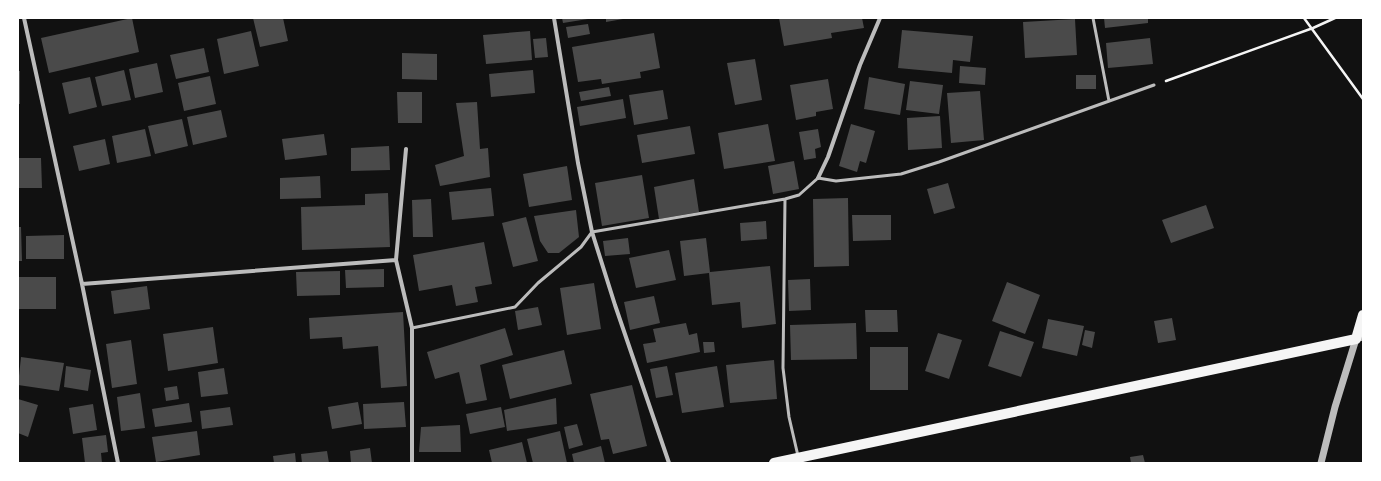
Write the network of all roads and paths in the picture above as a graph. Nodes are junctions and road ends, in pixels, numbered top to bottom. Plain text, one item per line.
1 (24, 18) edge
2 (554, 18) edge
3 (880, 18) edge
4 (1093, 18) edge
5 (1304, 18) edge
6 (1335, 18) edge
7 (1312, 28) junction
8 (1154, 85) joint
9 (1363, 98) edge
10 (1109, 101) junction
11 (406, 149) dead end
12 (818, 178) junction
13 (785, 199) junction
14 (592, 232) junction
15 (396, 260) junction
16 (82, 284) junction
17 (1363, 315) edge
18 (412, 328) junction
19 (1360, 338) edge
20 (799, 458) junction
21 (118, 463) edge
22 (412, 463) edge
23 (669, 463) edge
24 (774, 463) edge
25 (1321, 463) edge

1 - 16 street
2 - 14 street
3 - 12 street
4 - 10 lane
5 - 7 path
6 - 7 path
7 - 8 path
7 - 9 path
8 - 10 lane
10 - 12 lane
11 - 15 street
12 - 13 lane
13 - 14 lane
13 - 20 lane
14 - 18 lane
14 - 23 street
15 - 16 street
15 - 18 street
16 - 21 street
17 - 19 main road
18 - 22 street
19 - 20 main road
19 - 25 street
20 - 24 main road

